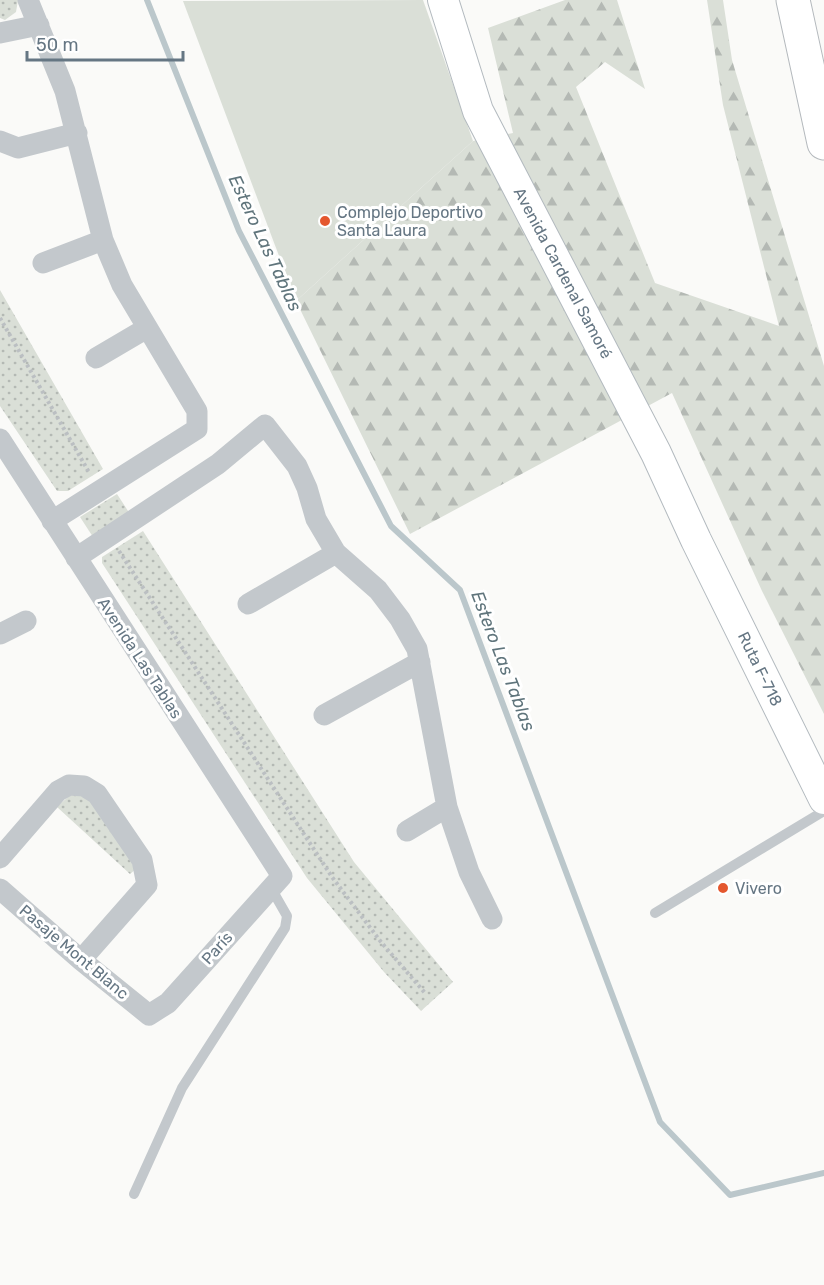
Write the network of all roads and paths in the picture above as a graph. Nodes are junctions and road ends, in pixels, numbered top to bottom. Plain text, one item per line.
1 (28, 0) edge
2 (443, 0) edge
3 (793, 0) edge
4 (39, 25) junction
5 (0, 33) edge
6 (77, 133) junction
7 (0, 141) edge
8 (824, 143) edge
9 (103, 240) junction
10 (43, 263) dead end
11 (0, 318) edge
12 (147, 328) junction
13 (96, 358) dead end
14 (0, 438) edge
15 (92, 478) dead end
16 (52, 521) junction
17 (696, 540) joint
18 (116, 546) dead end
19 (336, 553) junction
20 (76, 558) junction
21 (248, 604) dead end
22 (26, 621) dead end
23 (0, 634) edge
24 (420, 662) junction
25 (324, 715) dead end
26 (824, 799) edge
27 (447, 807) junction
28 (824, 811) edge
29 (407, 831) dead end
30 (0, 858) edge
31 (276, 882) junction
32 (0, 889) edge
33 (655, 913) dead end
34 (492, 919) dead end
35 (81, 960) junction
36 (425, 993) dead end
37 (149, 1014) joint
38 (134, 1194) dead end

1 - 4 street
2 - 17 main road, Avenida Cardenal Samoré
3 - 8 highway
4 - 5 street
4 - 6 street
6 - 7 street
6 - 9 street
9 - 10 street
9 - 12 street
11 - 15 path
12 - 13 street
12 - 16 street
14 - 16 street, Avenida Las Tablas
16 - 20 street, Avenida Las Tablas
17 - 26 main road, Ruta F-718
18 - 36 path
19 - 20 street
19 - 21 street
19 - 24 street
20 - 31 street, Avenida Las Tablas
22 - 23 street
24 - 25 street
24 - 27 street
27 - 29 street
27 - 34 street
28 - 33 lane
30 - 35 street
31 - 37 street, París
31 - 38 lane
32 - 35 street, Pasaje Mont Blanc
35 - 37 street, Pasaje Mont Blanc

